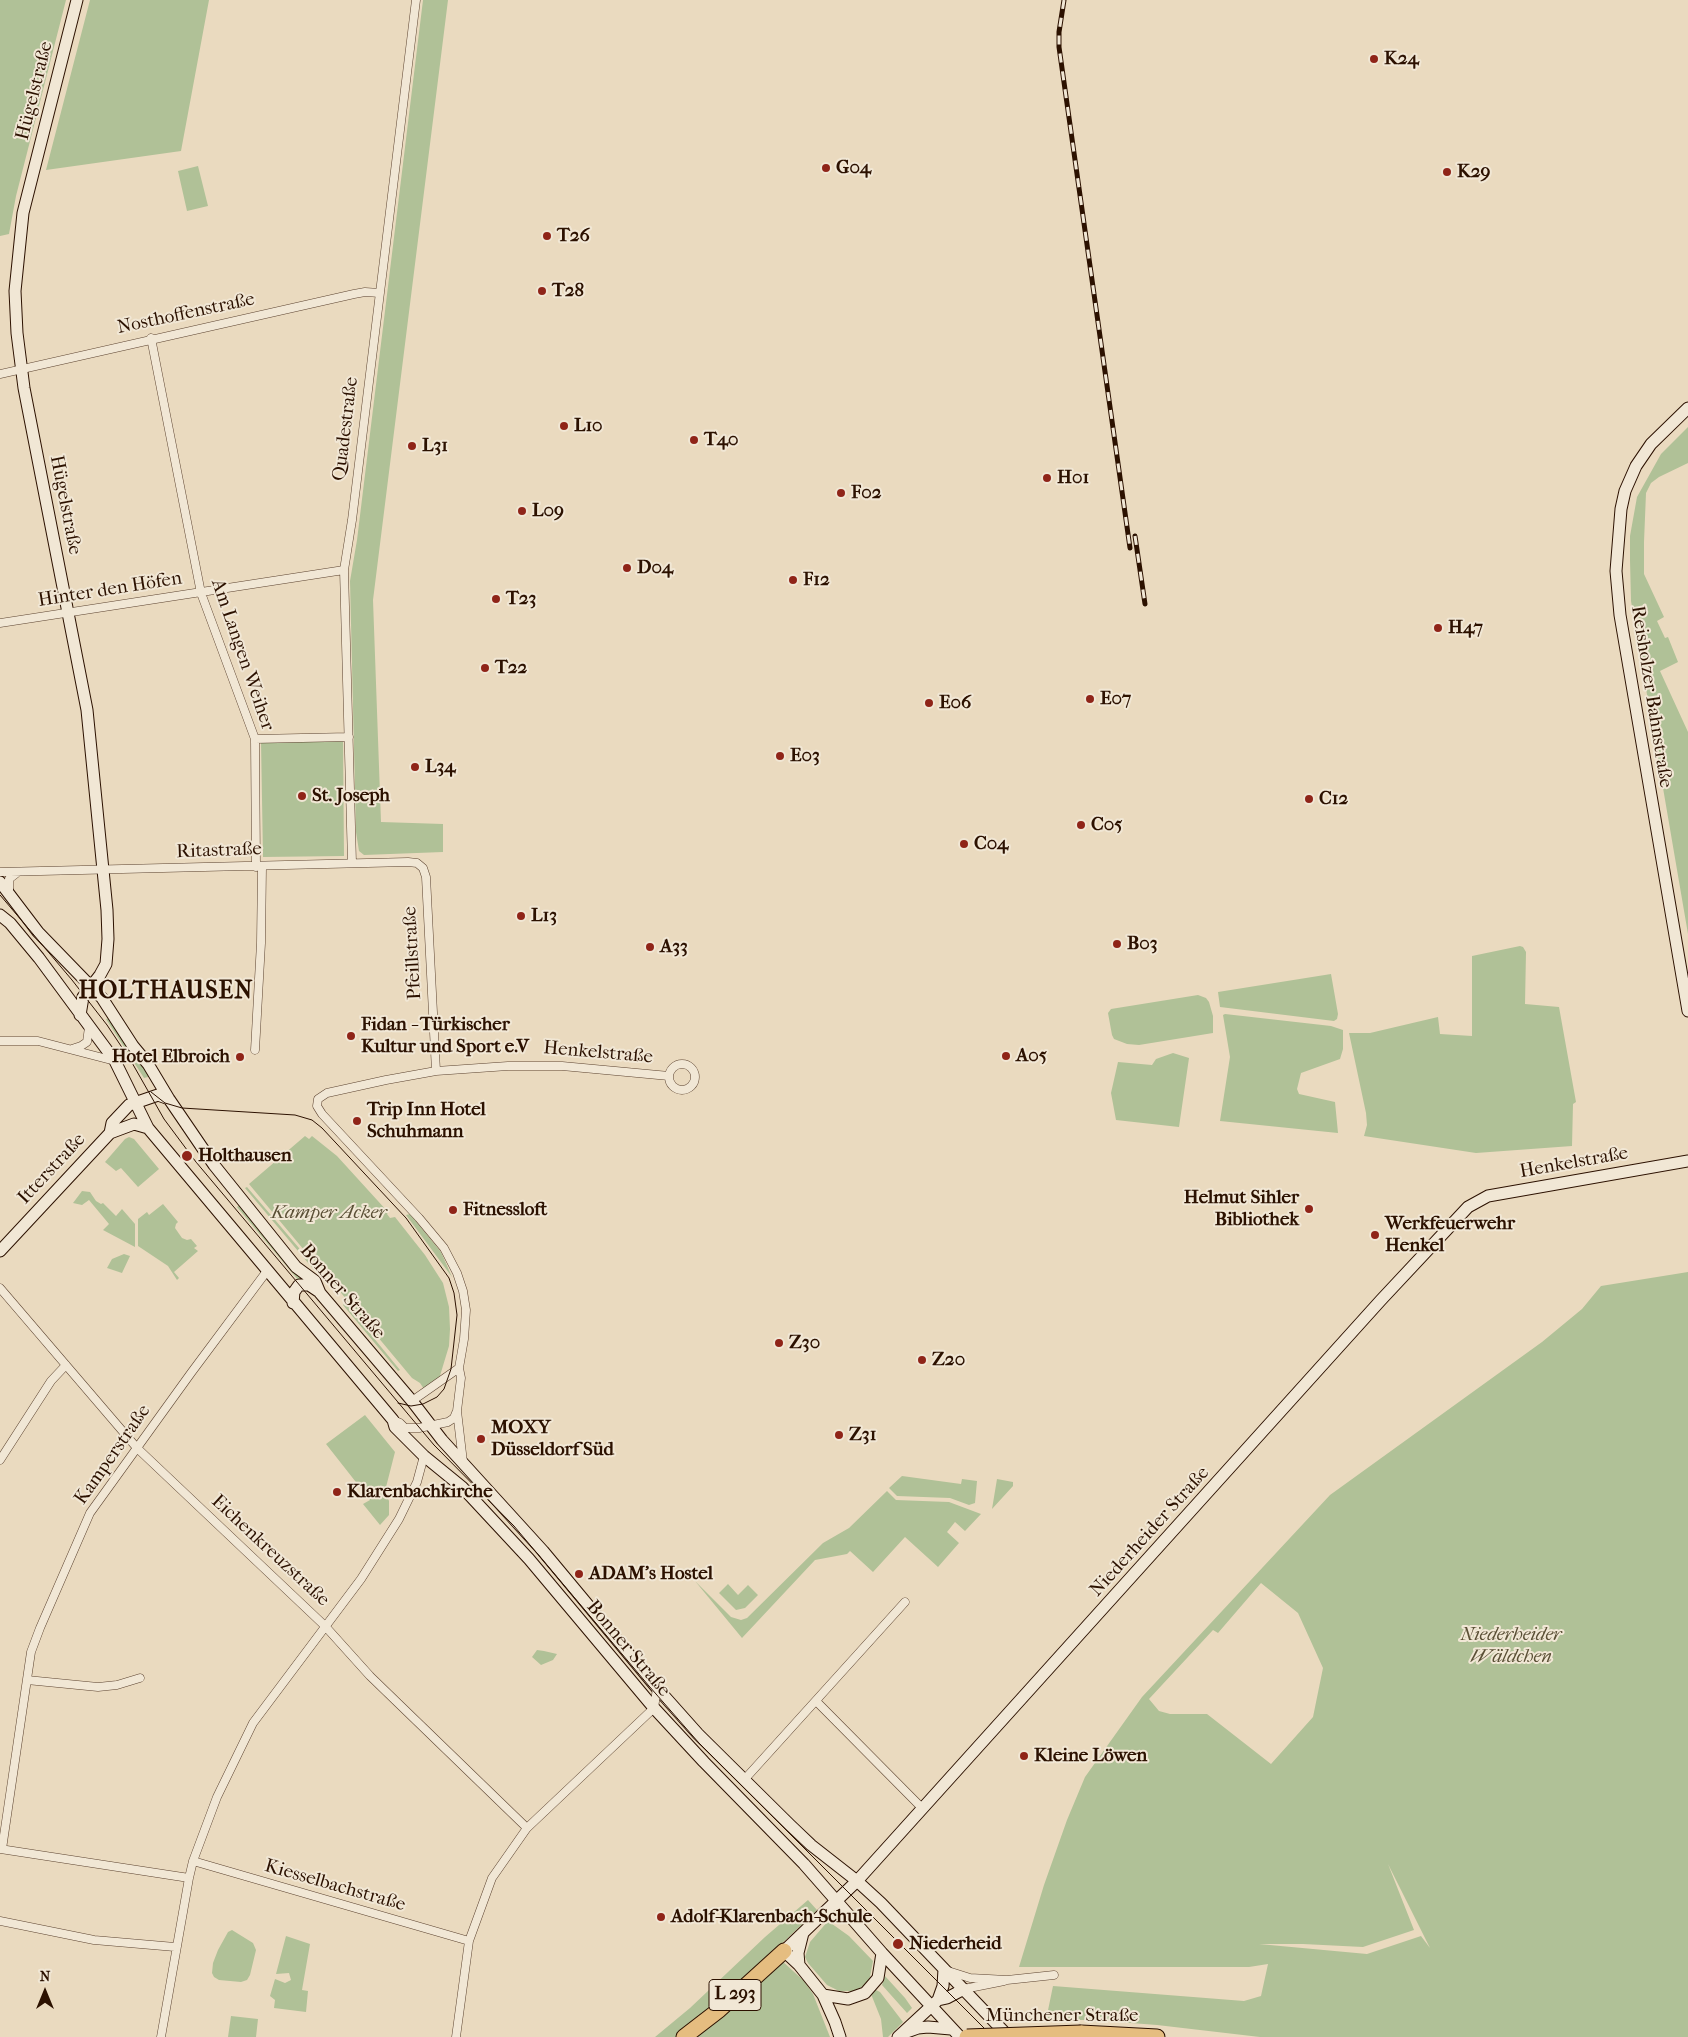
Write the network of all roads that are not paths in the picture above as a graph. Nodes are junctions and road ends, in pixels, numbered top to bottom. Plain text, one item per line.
1 (77, 0) edge
2 (416, 0) edge
3 (380, 293) junction
4 (152, 338) junction
5 (21, 368) junction
6 (0, 374) edge
7 (1688, 408) edge
8 (344, 570) junction
9 (201, 592) junction
10 (69, 612) junction
11 (0, 623) edge
12 (349, 737) junction
13 (255, 739) junction
14 (352, 863) junction
15 (420, 865) joint
16 (259, 867) junction
17 (103, 871) junction
18 (0, 872) edge
19 (18, 872) junction
20 (0, 882) edge
21 (10, 893) junction
22 (0, 915) edge
23 (92, 985) junction
24 (1688, 1011) edge
25 (80, 1015) junction
26 (89, 1027) junction
27 (0, 1041) edge
28 (70, 1049) junction
29 (255, 1050) dead end
30 (115, 1061) junction
31 (436, 1071) junction
32 (669, 1076) dead end
33 (169, 1099) junction
34 (134, 1102) junction
35 (148, 1128) junction
36 (110, 1133) junction
37 (1688, 1161) edge
38 (1468, 1206) joint
39 (0, 1251) edge
40 (267, 1271) junction
41 (0, 1288) edge
42 (320, 1293) junction
43 (293, 1303) junction
44 (66, 1365) junction
45 (459, 1368) junction
46 (412, 1401) junction
47 (457, 1411) junction
48 (393, 1420) junction
49 (432, 1426) junction
50 (137, 1448) junction
51 (424, 1456) junction
52 (0, 1460) edge
53 (463, 1464) junction
54 (905, 1602) dead end
55 (325, 1626) junction
56 (140, 1678) dead end
57 (27, 1680) junction
58 (656, 1688) junction
59 (816, 1701) junction
60 (654, 1708) junction
61 (744, 1780) junction
62 (923, 1809) junction
63 (527, 1828) junction
64 (1, 1849) edge
65 (193, 1861) junction
66 (188, 1878) junction
67 (857, 1881) junction
68 (837, 1900) junction
69 (0, 1921) edge
70 (803, 1932) junction
71 (469, 1941) junction
72 (175, 1947) junction
73 (784, 1951) junction
74 (882, 1953) junction
75 (799, 1965) junction
76 (944, 1969) junction
77 (1054, 1976) dead end
78 (1007, 1980) junction
79 (964, 1990) junction
80 (822, 1995) junction
81 (930, 2007) junction
82 (955, 2033) edge
83 (161, 2037) edge
84 (456, 2037) edge
85 (684, 2037) edge
86 (840, 2037) edge
87 (898, 2037) edge
88 (967, 2037) edge
89 (1009, 2037) edge
90 (1157, 2037) edge

1 - 5 main road, Hügelstraße
2 - 3 street, Quadestraße
3 - 4 street, Nosthoffenstraße
3 - 8 street, Quadestraße
4 - 5 street, Nosthoffenstraße
4 - 9 street, Am Langen Weiher
5 - 6 street, Nosthoffenstraße
5 - 10 main road, Hügelstraße
7 - 24 main road, Reisholzer Bahnstraße
8 - 9 street, Hinter den Höfen
8 - 12 street, Quadestraße
9 - 10 street, Hinter den Höfen
9 - 13 street, Am Langen Weiher
10 - 11 street, Hinter den Höfen
10 - 17 main road, Hügelstraße
12 - 13 street
12 - 14 street, Quadestraße
13 - 16 street, Am Langen Weiher
14 - 15 street, Ritastraße
14 - 16 street, Ritastraße
15 - 31 street, Pfeillstraße
16 - 17 street, Ritastraße
16 - 29 street, Am Langen Weiher
17 - 19 street, Ritastraße
17 - 23 main road, Hügelstraße
18 - 19 street, Ritastraße
19 - 21 street
20 - 21 main road, Bonner Straße
21 - 23 main road, Bonner Straße
22 - 25 main road, Bonner Straße
23 - 25 main road, Hügelstraße
23 - 33 main road, Bonner Straße
25 - 26 main road, Bonner Straße
26 - 28 street
26 - 30 main road, Bonner Straße
27 - 28 street
28 - 30 street
30 - 34 main road, Bonner Straße
31 - 32 street, Henkelstraße
31 - 45 street, Henkelstraße
33 - 34 main road, Itterstraße
33 - 42 main road, Bonner Straße
34 - 35 main road, Bonner Straße
34 - 36 main road, Itterstraße
35 - 36 main road, Itterstraße
35 - 40 main road, Bonner Straße
36 - 39 main road, Itterstraße
37 - 38 main road, Henkelstraße
38 - 62 main road, Niederheider Straße
40 - 43 main road, Bonner Straße
40 - 50 street, Kamperstraße
41 - 44 street, Eichenkreuzstraße
42 - 43 main road
42 - 46 main road, Bonner Straße
43 - 48 main road, Bonner Straße
44 - 50 street, Eichenkreuzstraße
44 - 52 street
45 - 46 street
45 - 47 street
46 - 49 main road, Bonner Straße
47 - 49 street
47 - 53 street
48 - 49 street
48 - 51 main road, Bonner Straße
49 - 53 main road, Bonner Straße
50 - 55 street, Eichenkreuzstraße
50 - 57 street, Kamperstraße
51 - 55 street
51 - 60 main road, Bonner Straße
53 - 58 main road, Bonner Straße
54 - 59 street
55 - 63 street, Eichenkreuzstraße
55 - 65 street
56 - 57 street
57 - 64 street, Kamperstraße
58 - 60 street
58 - 61 main road, Bonner Straße
59 - 61 street
59 - 62 street
60 - 63 street
60 - 68 main road, Bonner Straße
61 - 67 main road, Bonner Straße
62 - 67 main road, Niederheider Straße
63 - 71 street
64 - 66 street
65 - 66 street
65 - 71 street, Kiesselbachstraße
66 - 72 street
67 - 68 main road
67 - 76 main road, Bonner Straße
68 - 70 main road
68 - 74 main road, Bonner Straße
69 - 72 street
70 - 73 main road
70 - 75 main road
71 - 84 street
72 - 83 street
73 - 75 main road
73 - 85 highway, L 293
74 - 80 main road
74 - 81 main road, Bonner Straße
75 - 80 main road
76 - 78 street, Bonner Straße
76 - 79 main road, Bonner Straße
76 - 81 main road
77 - 78 street, Bonner Straße
78 - 79 street, Bonner Straße
79 - 81 main road, Bonner Straße
79 - 89 main road, Bonner Straße
80 - 86 main road
81 - 82 main road, Bonner Straße
81 - 87 main road
82 - 87 main road
88 - 90 highway, Münchener Straße, bridge

